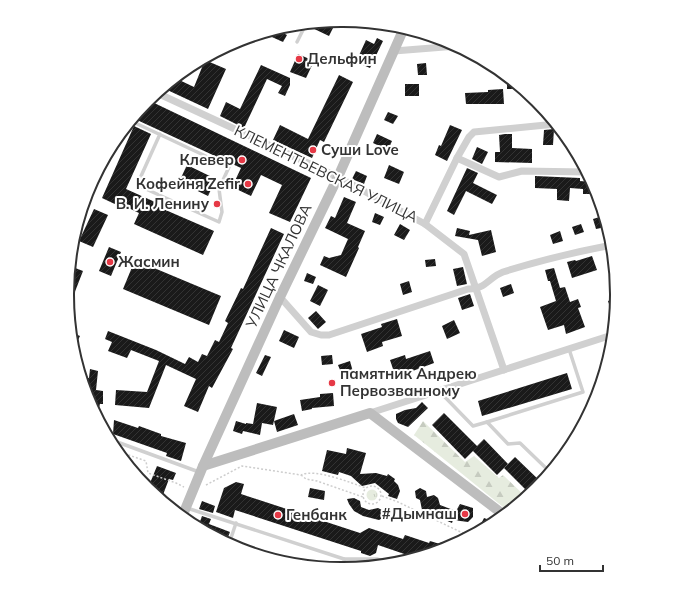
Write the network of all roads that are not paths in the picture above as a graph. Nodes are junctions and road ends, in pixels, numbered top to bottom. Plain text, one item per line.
1 (303, 30) edge
2 (401, 34) edge
3 (297, 42) dead end
4 (444, 47) edge
5 (394, 51) junction
6 (163, 96) edge
7 (137, 123) edge
8 (548, 125) edge
9 (160, 134) junction
10 (456, 158) junction
11 (580, 172) edge
12 (338, 177) junction
13 (425, 224) junction
14 (605, 246) edge
15 (476, 289) junction
16 (280, 297) junction
17 (606, 337) edge
18 (569, 348) junction
19 (504, 370) junction
20 (439, 391) junction
21 (370, 413) junction
22 (487, 422) junction
23 (119, 441) edge
24 (546, 468) edge
25 (202, 469) junction
26 (184, 511) edge
27 (499, 511) edge
28 (187, 513) edge
29 (236, 524) junction
30 (231, 538) edge
31 (344, 559) joint
32 (379, 560) edge

1 - 3 lane
2 - 5 main road, УЛИЦА ЧКАЛОВА
4 - 5 street
5 - 12 main road, УЛИЦА ЧКАЛОВА
6 - 12 street, КЛЕМЕНТЬЕВСКАЯ УЛИЦА
7 - 9 lane
8 - 10 street
9 - 9 lane
10 - 11 street
10 - 13 street
12 - 13 street, КЛЕМЕНТЬЕВСКАЯ УЛИЦА
12 - 16 main road, УЛИЦА ЧКАЛОВА
13 - 15 street, КЛЕМЕНТЬЕВСКАЯ УЛИЦА
14 - 15 street
15 - 16 street
15 - 19 street, КЛЕМЕНТЬЕВСКАЯ УЛИЦА
16 - 25 main road, УЛИЦА ЧКАЛОВА
17 - 18 street
18 - 19 street
18 - 22 lane
19 - 20 street
20 - 21 street
20 - 22 lane
21 - 25 main road
21 - 27 main road
22 - 24 lane
23 - 25 lane
25 - 26 main road, УЛИЦА ЧКАЛОВА
28 - 29 lane
29 - 30 lane
29 - 31 lane
31 - 32 lane

